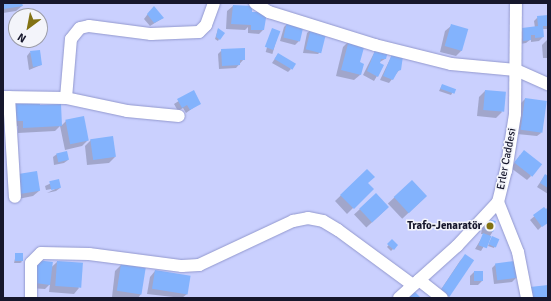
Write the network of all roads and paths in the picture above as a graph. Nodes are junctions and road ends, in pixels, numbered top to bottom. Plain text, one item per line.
1 (214, 3) edge
2 (255, 3) edge
3 (516, 3) edge
4 (516, 70) junction
5 (548, 84) edge
6 (6, 97) edge
7 (66, 98) junction
8 (179, 116) dead end
9 (15, 197) dead end
10 (498, 202) junction
11 (416, 283) junction
12 (31, 298) edge
13 (399, 298) edge
14 (442, 298) edge
15 (527, 298) edge

1 - 7 street
2 - 4 street
3 - 4 street, Erler Caddesi
4 - 5 street
4 - 10 street, Erler Caddesi
6 - 7 street
6 - 9 street
7 - 8 street
10 - 11 street, Erler Caddesi
10 - 15 street
11 - 12 street
11 - 13 street, Erler Caddesi
11 - 14 street

